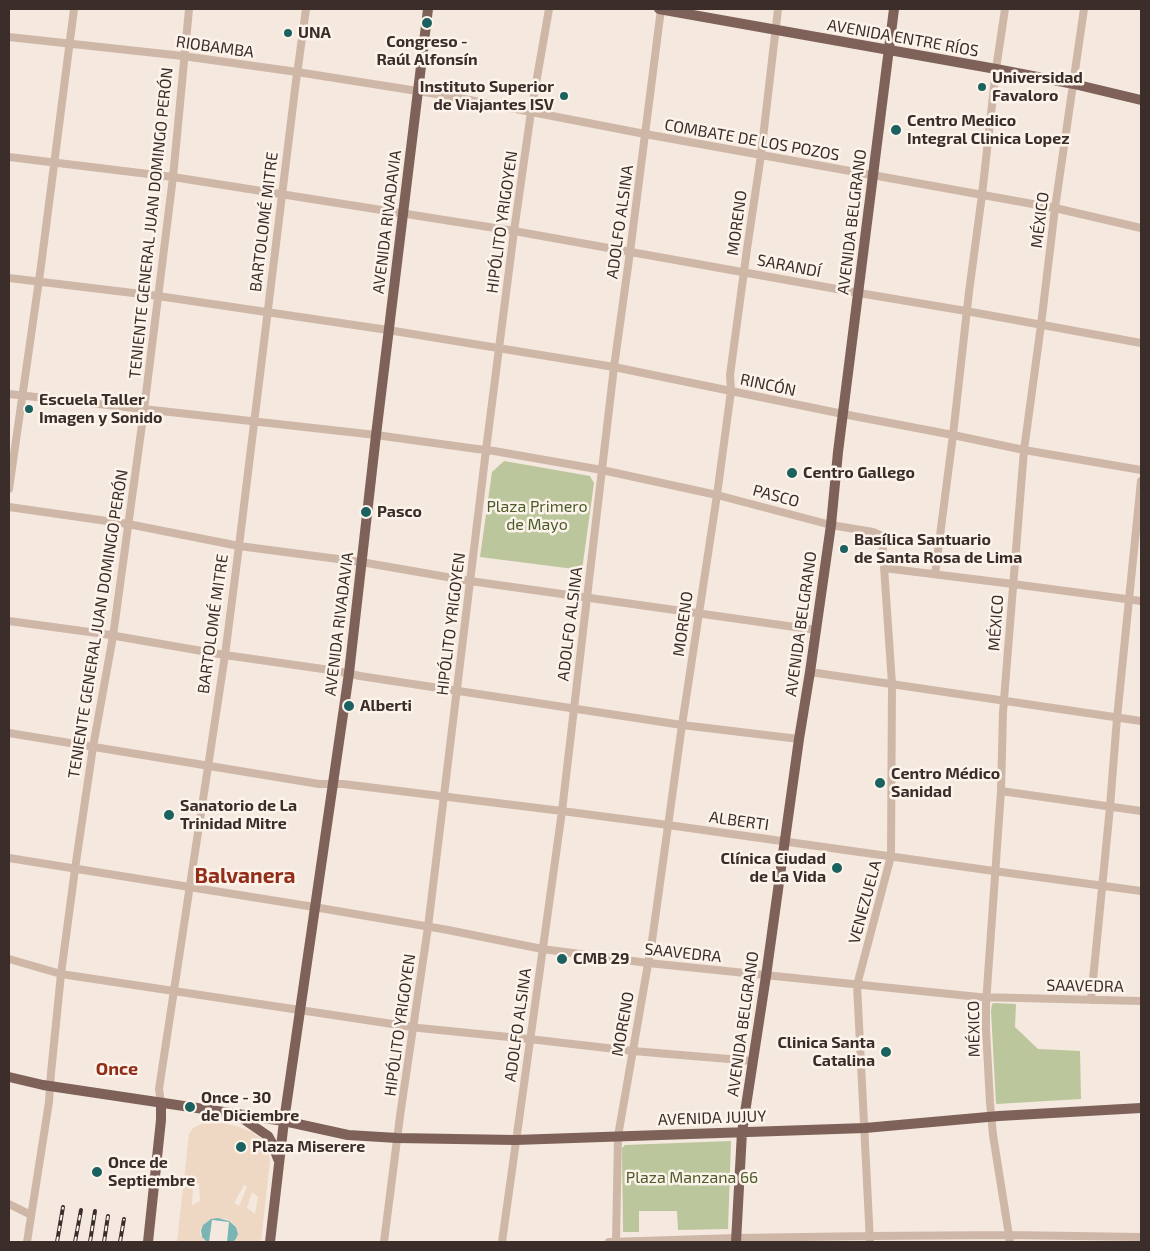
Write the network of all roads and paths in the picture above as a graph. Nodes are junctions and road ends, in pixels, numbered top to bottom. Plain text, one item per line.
1 (74, 9) edge
2 (188, 9) edge
3 (306, 9) edge
4 (428, 9) edge
5 (549, 9) edge
6 (661, 9) edge
7 (778, 9) edge
8 (894, 9) edge
9 (1005, 9) edge
10 (1084, 9) edge
11 (775, 30) junction
12 (9, 37) edge
13 (70, 43) junction
14 (889, 50) junction
15 (183, 56) junction
16 (996, 69) junction
17 (297, 72) junction
18 (1074, 84) junction
19 (418, 91) junction
20 (1141, 100) edge
21 (531, 112) junction
22 (645, 134) junction
23 (761, 155) junction
24 (9, 157) edge
25 (54, 162) junction
26 (873, 175) junction
27 (174, 177) junction
28 (282, 194) junction
29 (982, 195) junction
30 (1055, 208) junction
31 (402, 213) junction
32 (1141, 228) edge
33 (514, 231) junction
34 (630, 252) junction
35 (744, 272) junction
36 (9, 278) edge
37 (38, 281) junction
38 (859, 293) junction
39 (158, 296) junction
40 (966, 311) junction
41 (268, 312) junction
42 (1041, 325) junction
43 (388, 330) junction
44 (1141, 344) edge
45 (499, 348) junction
46 (614, 367) junction
47 (731, 391) junction
48 (9, 394) edge
49 (22, 395) junction
50 (144, 410) junction
51 (844, 414) junction
52 (255, 422) junction
53 (376, 435) junction
54 (953, 435) junction
55 (486, 450) junction
56 (1024, 450) junction
57 (602, 470) junction
58 (1141, 470) edge
59 (1141, 481) edge
60 (9, 489) edge
61 (717, 495) junction
62 (9, 507) edge
63 (128, 524) junction
64 (831, 525) junction
65 (239, 546) junction
66 (361, 562) junction
67 (884, 568) junction
68 (934, 574) junction
69 (470, 581) junction
70 (1013, 584) junction
71 (587, 597) junction
72 (1129, 600) junction
73 (1141, 601) edge
74 (699, 613) junction
75 (9, 621) edge
76 (816, 630) junction
77 (113, 636) junction
78 (225, 655) junction
79 (810, 672) junction
80 (349, 673) junction
81 (892, 684) junction
82 (457, 690) junction
83 (1004, 701) junction
84 (574, 708) junction
85 (1117, 718) junction
86 (1141, 722) edge
87 (682, 725) junction
88 (9, 733) edge
89 (799, 739) junction
90 (93, 747) junction
91 (207, 765) junction
92 (332, 784) junction
93 (1001, 792) junction
94 (445, 796) junction
95 (1110, 807) junction
96 (562, 811) junction
97 (1141, 811) edge
98 (668, 825) junction
99 (784, 842) junction
100 (892, 856) junction
101 (9, 858) edge
102 (75, 869) junction
103 (994, 872) junction
104 (1102, 885) junction
105 (189, 887) junction
106 (1141, 891) edge
107 (314, 907) junction
108 (428, 927) junction
109 (542, 949) junction
110 (9, 959) edge
111 (648, 963) junction
112 (61, 974) junction
113 (766, 976) junction
114 (857, 985) junction
115 (174, 991) junction
116 (986, 997) junction
117 (1091, 1000) junction
118 (1141, 1001) edge
119 (300, 1010) junction
120 (413, 1027) junction
121 (529, 1039) junction
122 (633, 1051) junction
123 (753, 1061) junction
124 (9, 1077) edge
125 (50, 1086) junction
126 (161, 1103) junction
127 (1141, 1108) edge
128 (236, 1114) junction
129 (991, 1117) junction
130 (284, 1121) junction
131 (865, 1128) junction
132 (742, 1132) junction
133 (618, 1136) junction
134 (397, 1138) junction
135 (515, 1140) junction
136 (279, 1163) junction
137 (9, 1204) edge
138 (31, 1215) junction
139 (1141, 1236) edge
140 (870, 1239) edge
141 (1009, 1239) edge
142 (736, 1240) edge
143 (27, 1242) edge
144 (148, 1242) edge
145 (270, 1242) edge
146 (384, 1242) edge
147 (502, 1242) edge
148 (608, 1242) edge
149 (616, 1242) edge

1 - 13 street
2 - 15 street, TENIENTE GENERAL JUAN DOMINGO PERÓN
3 - 17 street, BARTOLOMÉ MITRE
4 - 19 main road, AVENIDA RIVADAVIA
5 - 21 street, HIPÓLITO YRIGOYEN
6 - 11 main road, AVENIDA ENTRE RÍOS
6 - 22 street, ADOLFO ALSINA
7 - 11 street, MORENO
8 - 14 main road, AVENIDA BELGRANO
9 - 16 street
10 - 18 street, MÉXICO
11 - 14 main road, AVENIDA ENTRE RÍOS
11 - 23 street, MORENO
12 - 13 street, RIOBAMBA
13 - 15 street, RIOBAMBA
13 - 25 street
14 - 16 main road, AVENIDA ENTRE RÍOS
14 - 26 main road, AVENIDA BELGRANO
15 - 17 street, RIOBAMBA
15 - 27 street, TENIENTE GENERAL JUAN DOMINGO PERÓN
16 - 18 main road, AVENIDA ENTRE RÍOS
16 - 29 street
17 - 19 street, RIOBAMBA
17 - 28 street, BARTOLOMÉ MITRE
18 - 20 main road, AVENIDA ENTRE RÍOS
18 - 30 street, MÉXICO
19 - 21 street, COMBATE DE LOS POZOS
19 - 31 main road, AVENIDA RIVADAVIA
21 - 22 street, COMBATE DE LOS POZOS
21 - 33 street, HIPÓLITO YRIGOYEN
22 - 23 street, COMBATE DE LOS POZOS
22 - 34 street, ADOLFO ALSINA
23 - 26 street, COMBATE DE LOS POZOS
23 - 35 street, MORENO
24 - 25 street, SARANDÍ
25 - 27 street, SARANDÍ
25 - 37 street
26 - 29 street, COMBATE DE LOS POZOS
26 - 38 main road, AVENIDA BELGRANO
27 - 28 street, SARANDÍ
27 - 39 street, TENIENTE GENERAL JUAN DOMINGO PERÓN
28 - 31 street, SARANDÍ
28 - 41 street, BARTOLOMÉ MITRE
29 - 30 street, COMBATE DE LOS POZOS
29 - 40 street
30 - 32 street, COMBATE DE LOS POZOS
30 - 42 street, MÉXICO
31 - 33 street, SARANDÍ
31 - 43 main road, AVENIDA RIVADAVIA
33 - 34 street, SARANDÍ
33 - 45 street, HIPÓLITO YRIGOYEN
34 - 35 street, SARANDÍ
34 - 46 street, ADOLFO ALSINA
35 - 38 street, SARANDÍ
35 - 47 street, MORENO
36 - 37 street, RINCÓN
37 - 39 street, RINCÓN
37 - 49 street
38 - 40 street, SARANDÍ
38 - 51 main road, AVENIDA BELGRANO
39 - 41 street, RINCÓN
39 - 50 street, TENIENTE GENERAL JUAN DOMINGO PERÓN
40 - 42 street, SARANDÍ
40 - 54 street
41 - 43 street, RINCÓN
41 - 52 street, BARTOLOMÉ MITRE
42 - 44 street, SARANDÍ
42 - 56 street, MÉXICO
43 - 45 street, RINCÓN
43 - 53 main road, AVENIDA RIVADAVIA
45 - 46 street, RINCÓN
45 - 55 street, HIPÓLITO YRIGOYEN
46 - 47 street, RINCÓN
46 - 57 street, ADOLFO ALSINA
47 - 51 street, RINCÓN
47 - 61 street, MORENO
48 - 49 street, PASCO
49 - 50 street, PASCO
49 - 60 street
50 - 52 street, PASCO
50 - 63 street, TENIENTE GENERAL JUAN DOMINGO PERÓN
51 - 54 street, RINCÓN
51 - 64 main road, AVENIDA BELGRANO
52 - 53 street, PASCO
52 - 65 street, BARTOLOMÉ MITRE
53 - 55 street, PASCO
53 - 66 main road, AVENIDA RIVADAVIA
54 - 56 street, RINCÓN
54 - 68 street
55 - 57 street, PASCO
55 - 69 street, HIPÓLITO YRIGOYEN
56 - 58 street, RINCÓN
56 - 70 street, MÉXICO
57 - 61 street, PASCO
57 - 71 street, ADOLFO ALSINA
59 - 72 street
61 - 64 street, PASCO
61 - 74 street, MORENO
62 - 63 street
63 - 65 street
63 - 77 street, TENIENTE GENERAL JUAN DOMINGO PERÓN
64 - 67 street, PASCO
64 - 76 main road, AVENIDA BELGRANO
65 - 66 street
65 - 78 street, BARTOLOMÉ MITRE
66 - 69 street
66 - 80 main road, AVENIDA RIVADAVIA
67 - 68 street
67 - 81 street, VENEZUELA
68 - 70 street
69 - 71 street
69 - 82 street, HIPÓLITO YRIGOYEN
70 - 72 street
70 - 83 street, MÉXICO
71 - 74 street
71 - 84 street, ADOLFO ALSINA
72 - 73 street
72 - 85 street
74 - 76 street
74 - 87 street, MORENO
75 - 77 street
76 - 79 main road, AVENIDA BELGRANO
77 - 78 street
77 - 90 street, TENIENTE GENERAL JUAN DOMINGO PERÓN
78 - 80 street
78 - 91 street, BARTOLOMÉ MITRE
79 - 81 street
79 - 89 main road, AVENIDA BELGRANO
80 - 82 street
80 - 92 main road, AVENIDA RIVADAVIA
81 - 83 street
81 - 100 street, VENEZUELA
82 - 84 street
82 - 94 street, HIPÓLITO YRIGOYEN
83 - 85 street
83 - 93 street, MÉXICO
84 - 87 street
84 - 96 street, ADOLFO ALSINA
85 - 86 street
85 - 95 street
87 - 89 street
87 - 98 street, MORENO
88 - 90 street, ALBERTI
89 - 99 main road, AVENIDA BELGRANO
90 - 91 street, ALBERTI
90 - 102 street, TENIENTE GENERAL JUAN DOMINGO PERÓN
91 - 92 street, ALBERTI
91 - 105 street, BARTOLOMÉ MITRE
92 - 94 street, ALBERTI
92 - 107 main road, AVENIDA RIVADAVIA
93 - 95 street
93 - 103 street, MÉXICO
94 - 96 street, ALBERTI
94 - 108 street, HIPÓLITO YRIGOYEN
95 - 97 street
95 - 104 street
96 - 98 street, ALBERTI
96 - 109 street, ADOLFO ALSINA
98 - 99 street, ALBERTI
98 - 111 street, MORENO
99 - 100 street, ALBERTI
99 - 113 main road, AVENIDA BELGRANO
100 - 103 street, ALBERTI
100 - 114 street, VENEZUELA
101 - 102 street, SAAVEDRA
102 - 105 street, SAAVEDRA
102 - 112 street, TENIENTE GENERAL JUAN DOMINGO PERÓN
103 - 104 street, ALBERTI
103 - 116 street, MÉXICO
104 - 106 street, ALBERTI
104 - 117 street
105 - 107 street, SAAVEDRA
105 - 115 street, BARTOLOMÉ MITRE
107 - 108 street, SAAVEDRA
107 - 119 main road, AVENIDA RIVADAVIA
108 - 109 street, SAAVEDRA
108 - 120 street, HIPÓLITO YRIGOYEN
109 - 111 street, SAAVEDRA
109 - 121 street, ADOLFO ALSINA
110 - 112 street
111 - 113 street, SAAVEDRA
111 - 122 street, MORENO
112 - 115 street
112 - 125 street, TENIENTE GENERAL JUAN DOMINGO PERÓN
113 - 114 street, SAAVEDRA
113 - 123 main road, AVENIDA BELGRANO
114 - 116 street, SAAVEDRA
114 - 131 street, VENEZUELA
115 - 119 street
115 - 126 street, BARTOLOMÉ MITRE
116 - 117 street, SAAVEDRA
116 - 129 street, MÉXICO
117 - 118 street, SAAVEDRA
119 - 120 street
119 - 130 main road, AVENIDA RIVADAVIA
120 - 121 street
120 - 134 street, HIPÓLITO YRIGOYEN
121 - 122 street
121 - 135 street, ADOLFO ALSINA
122 - 123 street
122 - 133 street, MORENO
123 - 132 main road, AVENIDA BELGRANO
124 - 125 main road, AVENIDA JUJUY
125 - 126 main road, AVENIDA JUJUY
125 - 138 street, TENIENTE GENERAL JUAN DOMINGO PERÓN
126 - 128 main road, AVENIDA JUJUY
126 - 144 main road, BARTOLOMÉ MITRE
127 - 129 main road, AVENIDA JUJUY
128 - 130 main road, AVENIDA JUJUY
128 - 136 main road
129 - 131 main road, AVENIDA JUJUY
129 - 141 street, MÉXICO
130 - 134 main road, AVENIDA JUJUY
130 - 136 main road, AVENIDA RIVADAVIA
131 - 132 main road, AVENIDA JUJUY
131 - 140 street, VENEZUELA
132 - 133 main road, AVENIDA JUJUY
132 - 142 main road, AVENIDA BELGRANO
133 - 135 main road, AVENIDA JUJUY
133 - 149 street, MORENO
134 - 135 main road, AVENIDA JUJUY
134 - 146 street, HIPÓLITO YRIGOYEN
135 - 147 street, ADOLFO ALSINA
136 - 145 main road, AVENIDA RIVADAVIA
137 - 138 street
138 - 143 street, TENIENTE GENERAL JUAN DOMINGO PERÓN
139 - 141 street
140 - 141 street
140 - 142 street
142 - 149 street
148 - 149 street

